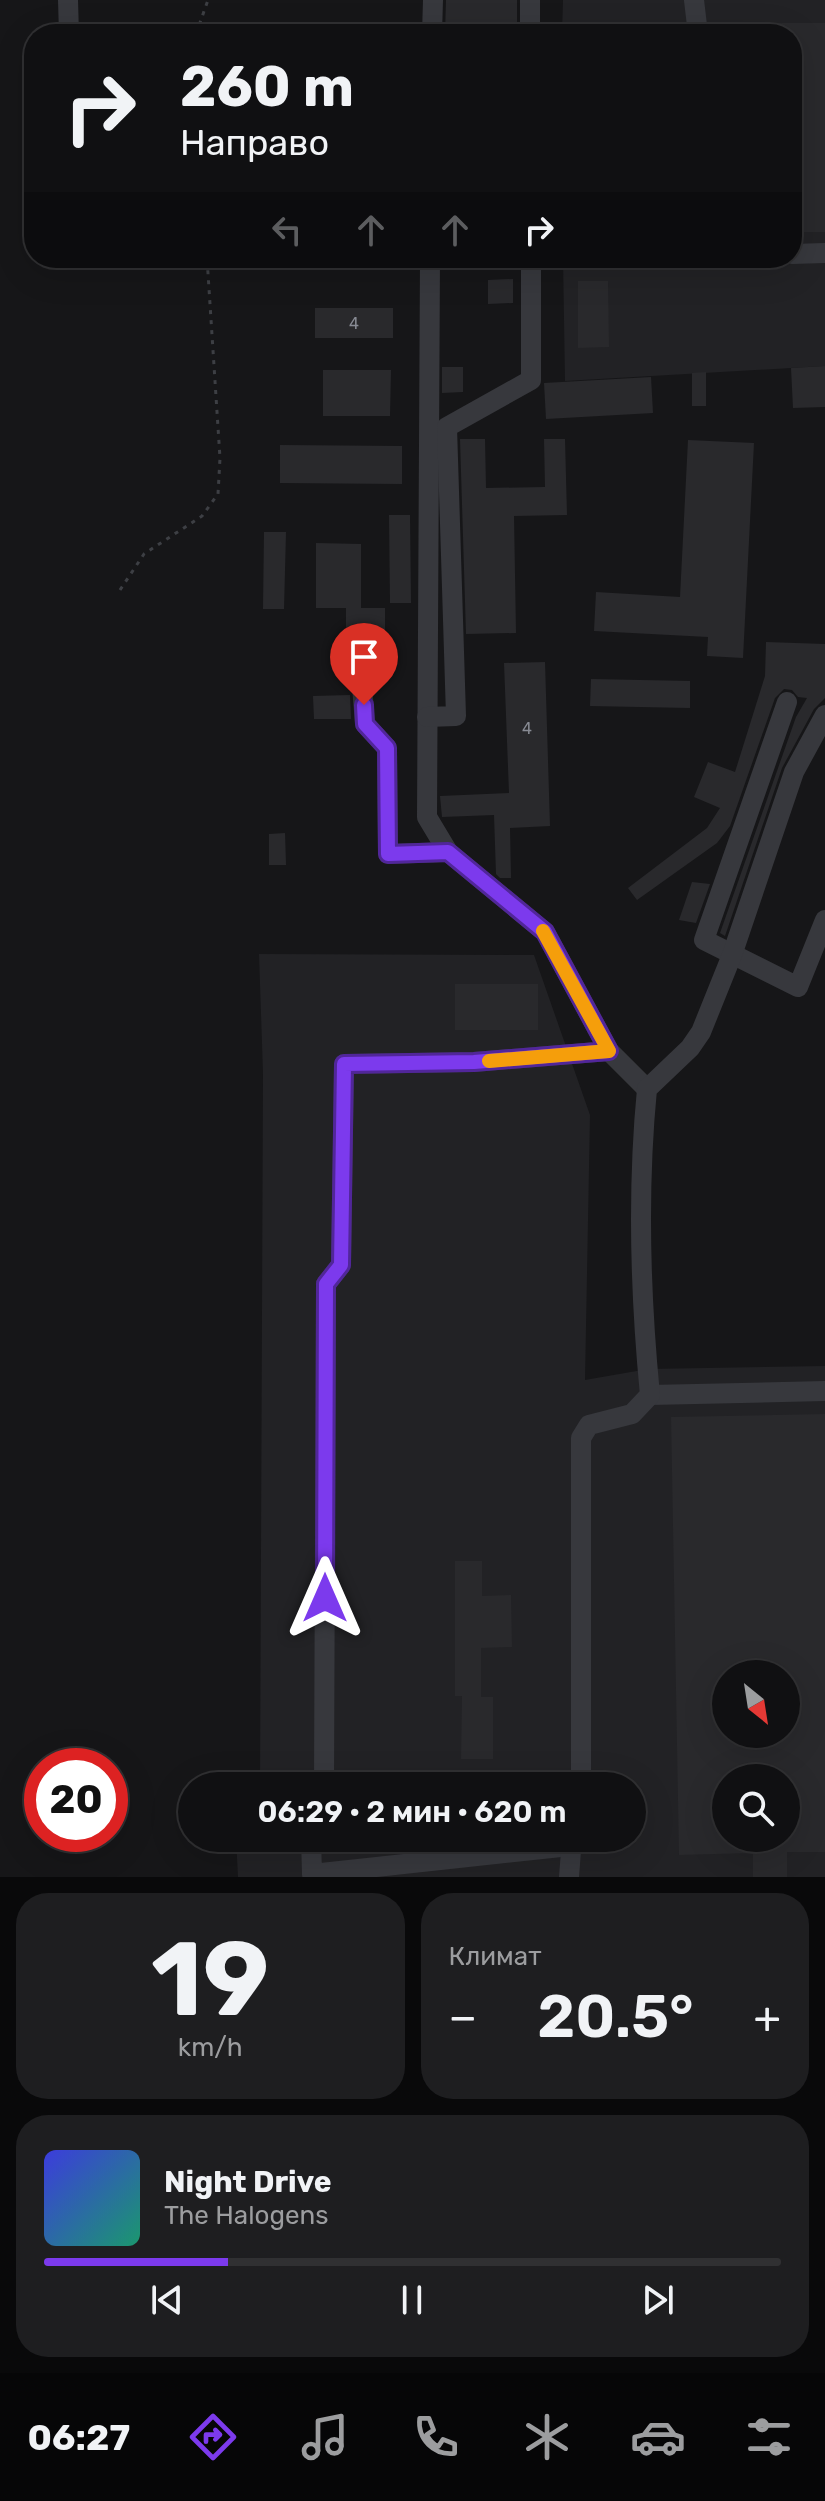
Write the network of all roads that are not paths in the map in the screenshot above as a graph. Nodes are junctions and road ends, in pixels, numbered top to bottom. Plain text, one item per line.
1 (68, 0) edge
2 (433, 0) edge
3 (530, 0) edge
4 (694, 0) edge
5 (69, 24) edge
6 (432, 24) edge
7 (530, 24) edge
8 (697, 24) edge
9 (825, 253) edge
10 (802, 254) edge
11 (430, 268) edge
12 (531, 268) edge
13 (362, 686) dead end
14 (787, 702) dead end
15 (825, 715) edge
16 (427, 717) junction
17 (448, 852) junction
18 (825, 920) edge
19 (732, 955) junction
20 (609, 1051) junction
21 (647, 1089) junction
22 (825, 1391) edge
23 (650, 1395) junction
24 (324, 1772) edge
25 (581, 1772) edge
26 (311, 1852) edge
27 (475, 1852) edge
28 (570, 1852) edge
29 (569, 1877) edge

1 - 5 lane
2 - 6 lane
3 - 7 lane
4 - 8 lane
9 - 10 lane
11 - 16 lane
12 - 16 lane
13 - 17 lane
14 - 19 lane
15 - 19 lane
16 - 17 lane
17 - 20 lane
18 - 19 lane
19 - 21 lane
20 - 21 lane
20 - 24 lane
21 - 23 lane
22 - 23 lane
23 - 25 lane
26 - 27 lane
28 - 29 lane

